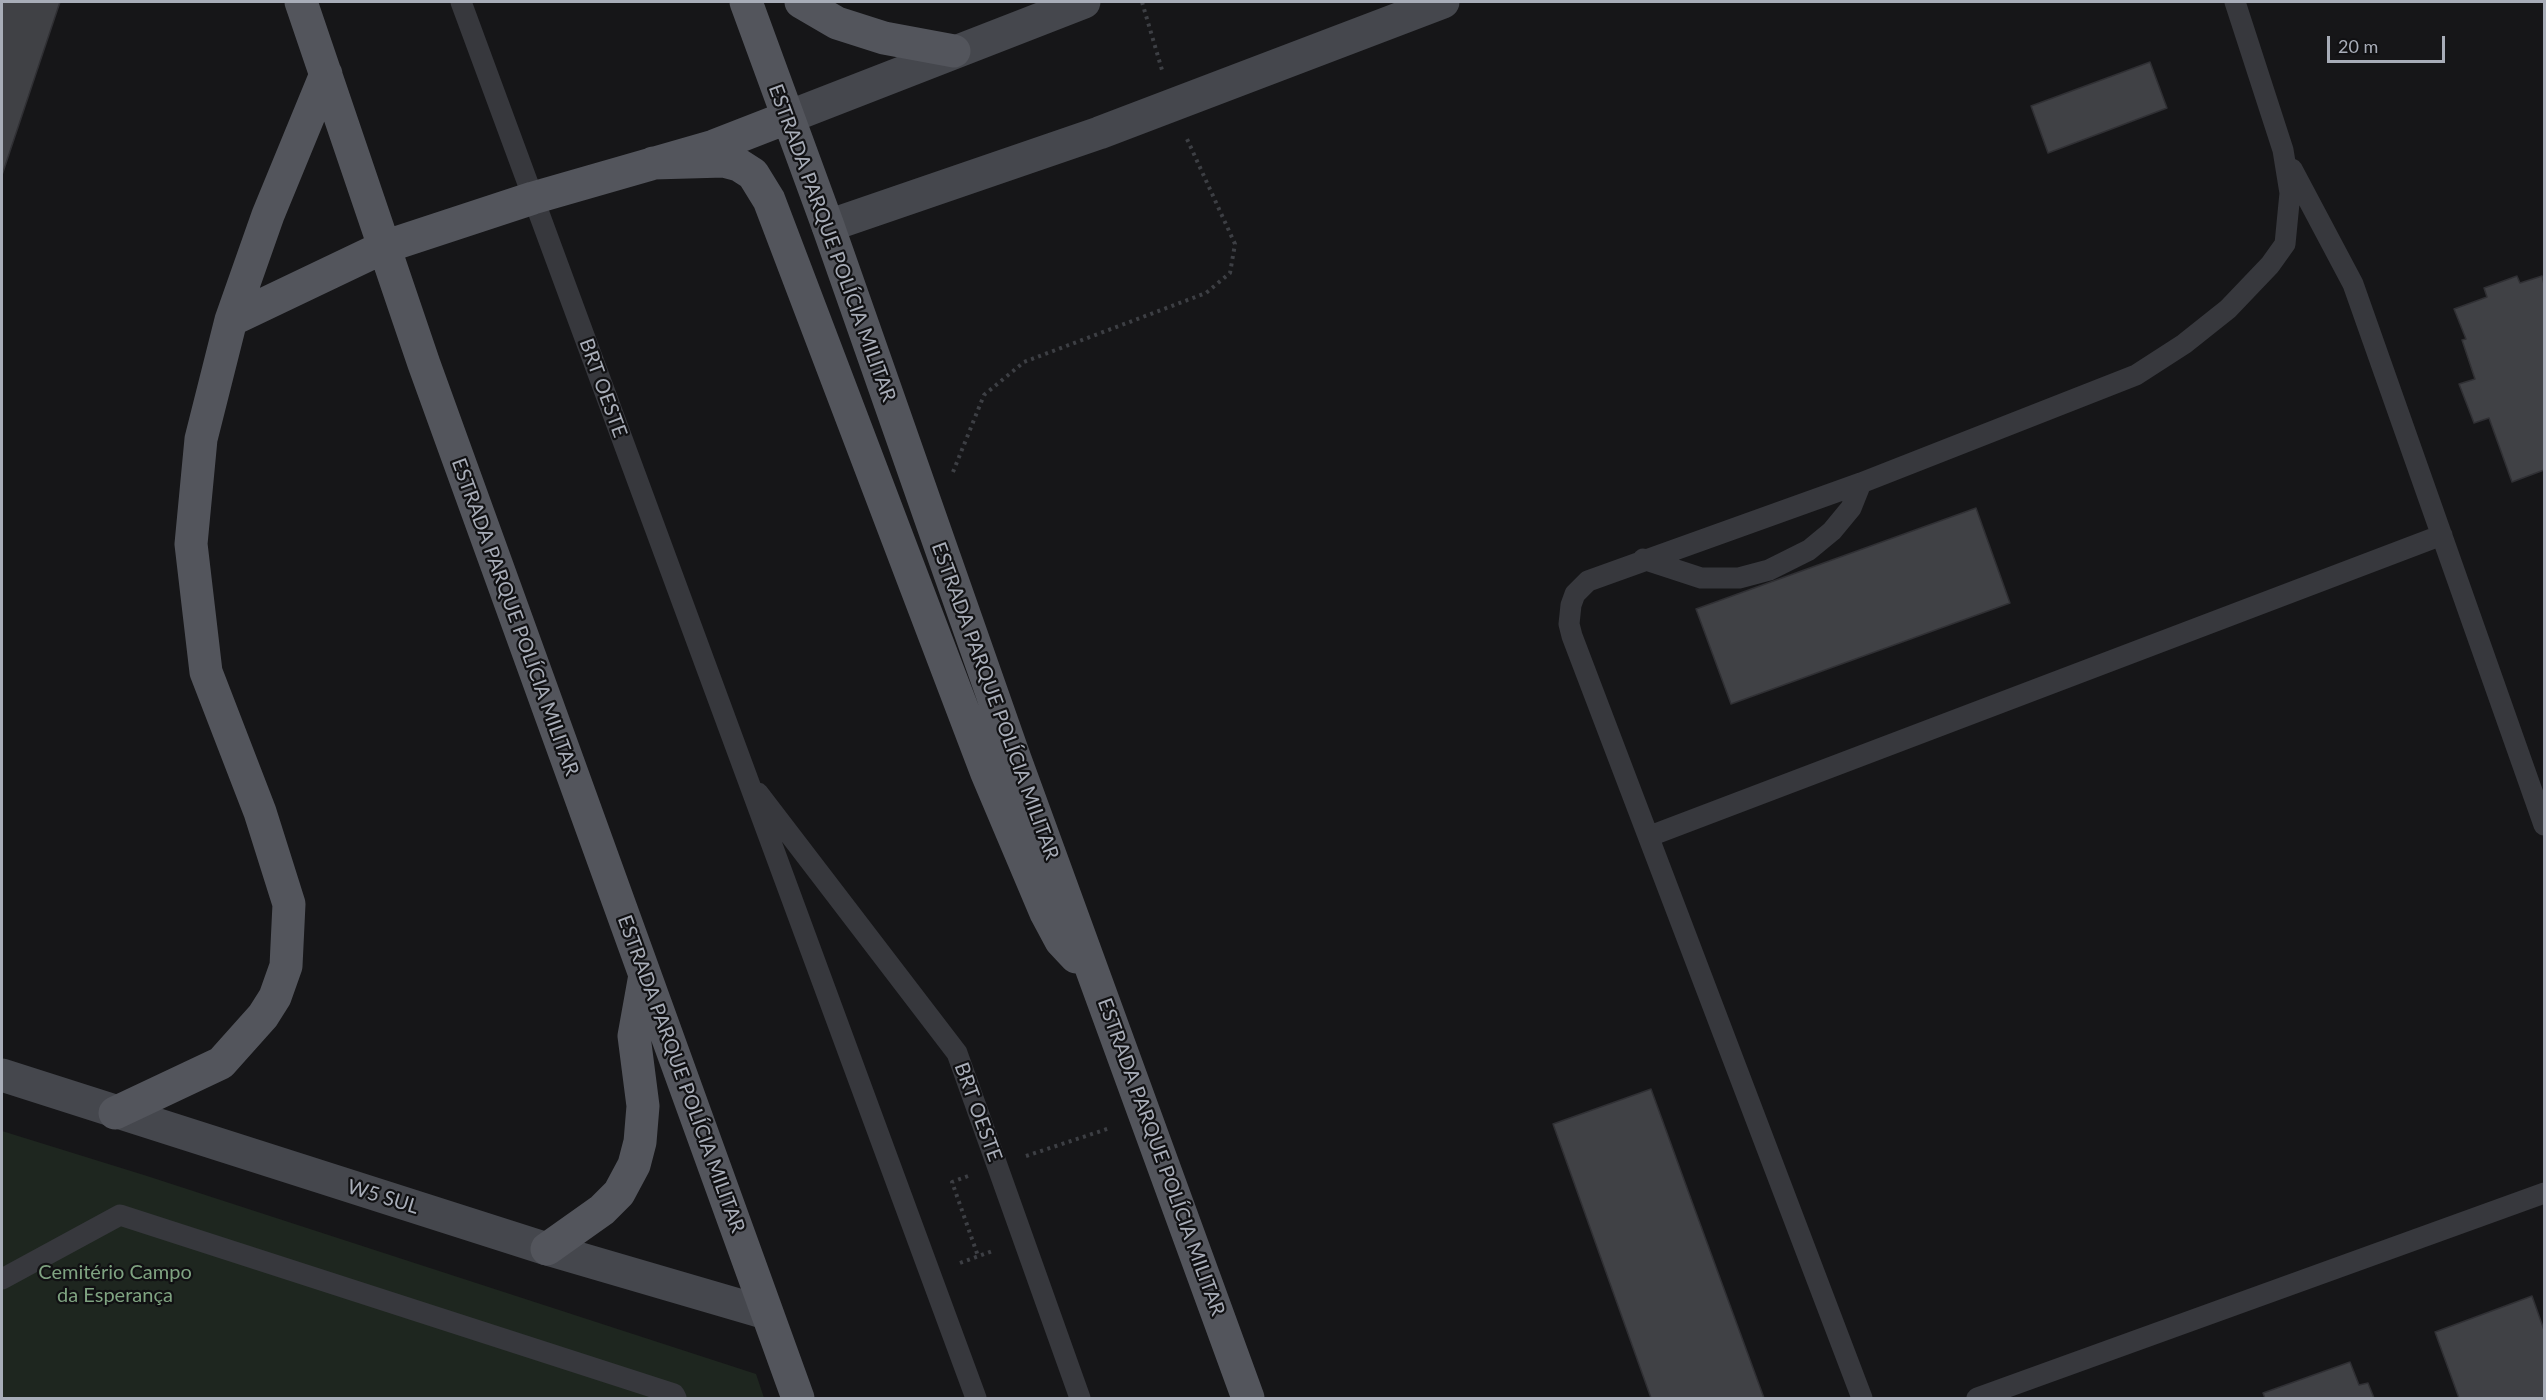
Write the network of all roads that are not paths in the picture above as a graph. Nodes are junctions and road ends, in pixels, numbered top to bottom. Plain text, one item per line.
1 (301, 2) edge
2 (461, 2) edge
3 (746, 2) edge
4 (801, 2) edge
5 (1084, 2) edge
6 (1443, 2) edge
7 (2235, 2) edge
8 (954, 51) junction
9 (326, 74) junction
10 (786, 118) junction
11 (2283, 150) junction
12 (653, 164) junction
13 (533, 198) junction
14 (828, 226) junction
15 (384, 247) junction
16 (231, 320) junction
17 (1861, 483) junction
18 (2442, 535) junction
19 (1643, 559) junction
20 (745, 776) junction
21 (2544, 825) edge
22 (1650, 836) junction
23 (1094, 972) junction
24 (646, 974) junction
25 (2, 1075) edge
26 (116, 1113) junction
27 (2544, 1193) edge
28 (547, 1249) junction
29 (2, 1279) edge
30 (766, 1313) junction
31 (676, 1398) edge
32 (798, 1398) edge
33 (976, 1398) edge
34 (1080, 1398) edge
35 (1248, 1398) edge
36 (1862, 1398) edge
37 (1977, 1398) edge

1 - 9 main road, ESTRADA PARQUE POLÍCIA MILITAR
2 - 13 lane, BRT OESTE
3 - 10 main road, ESTRADA PARQUE POLÍCIA MILITAR
4 - 8 main road
5 - 8 street
6 - 14 street
7 - 11 lane
8 - 10 street
9 - 15 main road, ESTRADA PARQUE POLÍCIA MILITAR
9 - 16 main road
10 - 12 main road
10 - 14 main road, ESTRADA PARQUE POLÍCIA MILITAR
11 - 17 lane
11 - 18 lane
12 - 13 main road
12 - 23 main road
13 - 15 main road
13 - 20 lane, BRT OESTE
14 - 23 main road, ESTRADA PARQUE POLÍCIA MILITAR
15 - 16 main road
15 - 24 main road, ESTRADA PARQUE POLÍCIA MILITAR
16 - 26 main road
17 - 19 lane
17 - 19 lane
18 - 21 lane
18 - 22 lane
19 - 22 lane
20 - 33 lane, BRT OESTE
20 - 34 lane, BRT OESTE
22 - 36 lane
23 - 35 main road, ESTRADA PARQUE POLÍCIA MILITAR
24 - 28 main road
24 - 30 main road, ESTRADA PARQUE POLÍCIA MILITAR
25 - 26 street, W5 SUL
26 - 28 street, W5 SUL
27 - 37 lane
28 - 30 street, W5 SUL
29 - 31 lane
30 - 32 main road, ESTRADA PARQUE POLÍCIA MILITAR

